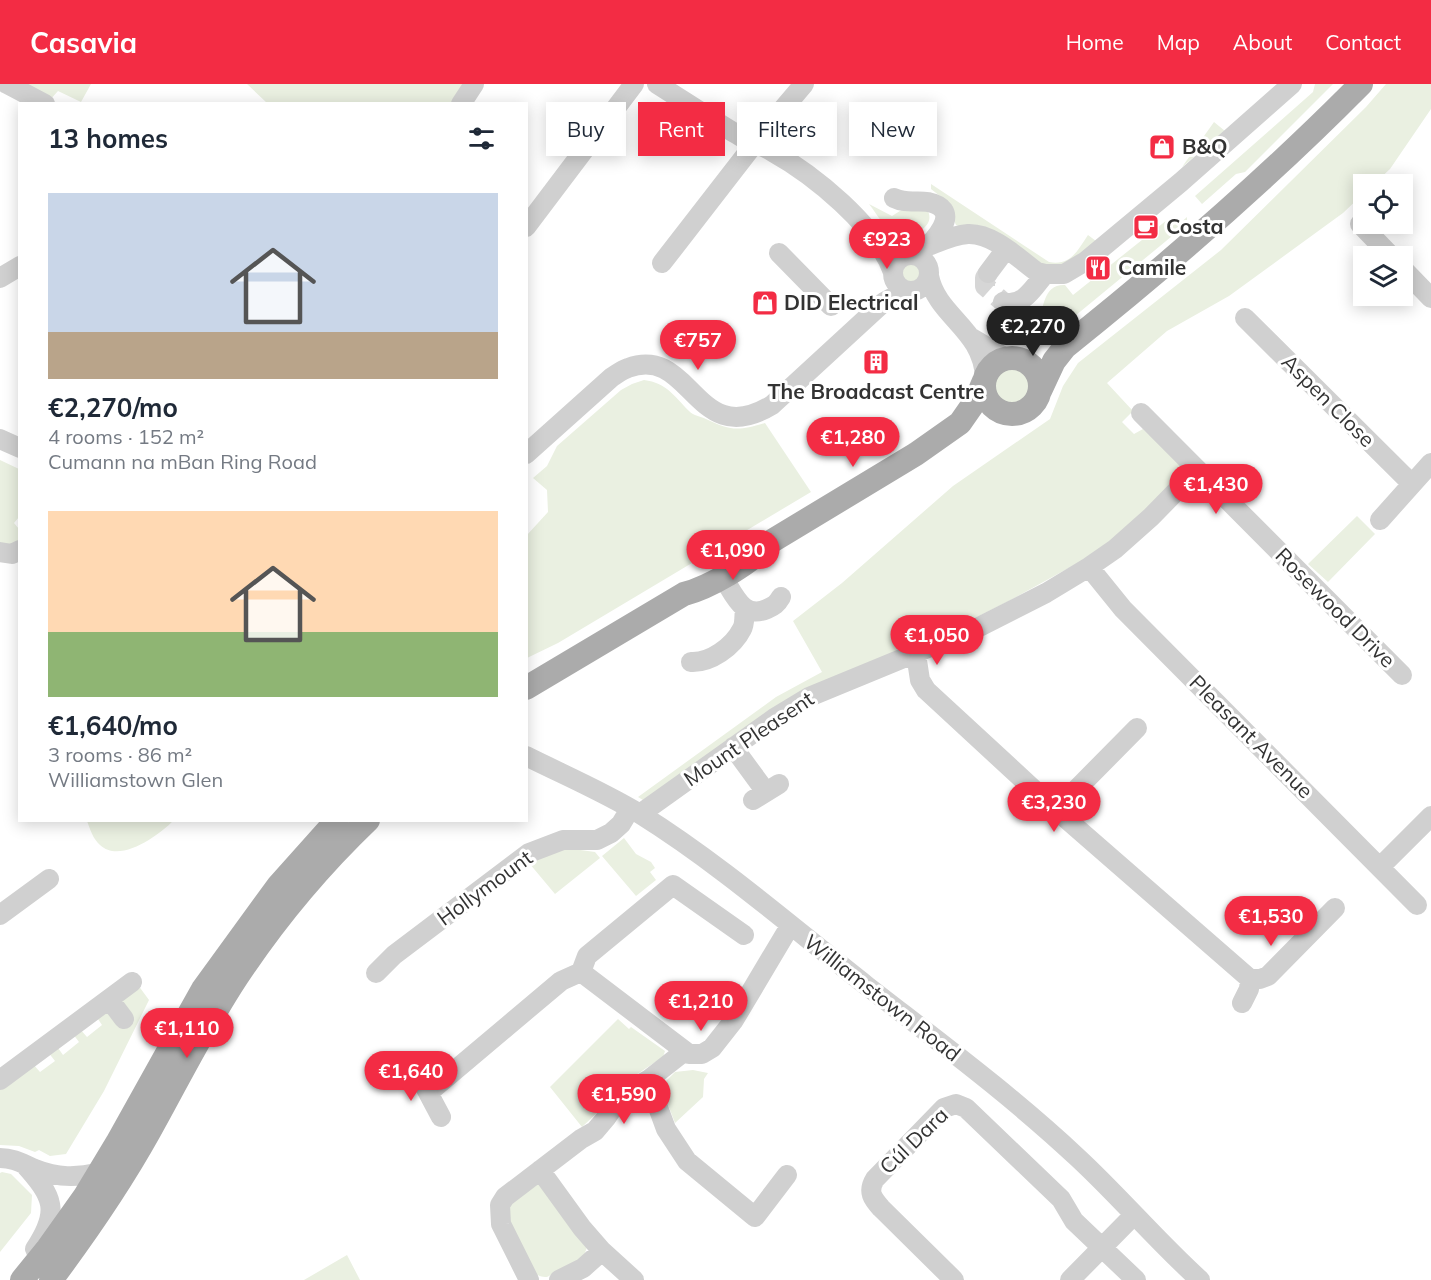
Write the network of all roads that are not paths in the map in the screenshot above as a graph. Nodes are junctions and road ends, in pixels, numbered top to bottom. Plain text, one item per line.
1 (7, 84) edge
2 (474, 84) edge
3 (634, 84) edge
4 (657, 84) edge
5 (804, 84) edge
6 (1292, 84) edge
7 (1361, 84) edge
8 (41, 102) edge
9 (462, 102) edge
10 (789, 102) edge
11 (737, 135) edge
12 (745, 156) edge
13 (778, 156) edge
14 (894, 198) dead end
15 (528, 224) edge
16 (1370, 234) edge
17 (1381, 246) edge
18 (881, 247) junction
19 (1005, 249) junction
20 (779, 253) dead end
21 (921, 260) junction
22 (662, 263) dead end
23 (18, 267) edge
24 (988, 273) dead end
25 (1045, 274) junction
26 (0, 278) edge
27 (1413, 279) edge
28 (902, 283) junction
29 (1431, 298) edge
30 (939, 301) junction
31 (1003, 302) dead end
32 (831, 306) dead end
33 (1245, 318) dead end
34 (972, 338) junction
35 (1065, 347) junction
36 (1010, 358) junction
37 (984, 379) junction
38 (1040, 391) junction
39 (1141, 413) dead end
40 (1010, 415) junction
41 (960, 423) junction
42 (0, 439) edge
43 (18, 447) edge
44 (528, 452) edge
45 (1431, 463) edge
46 (1197, 470) junction
47 (1411, 483) junction
48 (1380, 520) dead end
49 (767, 544) junction
50 (18, 551) edge
51 (0, 552) edge
52 (1089, 567) junction
53 (722, 576) junction
54 (684, 594) junction
55 (781, 597) dead end
56 (745, 609) junction
57 (916, 654) junction
58 (691, 662) dead end
59 (1402, 675) dead end
60 (537, 679) edge
61 (1137, 728) dead end
62 (733, 747) junction
63 (528, 758) edge
64 (766, 792) dead end
65 (1056, 810) junction
66 (635, 811) junction
67 (1431, 816) edge
68 (335, 822) edge
69 (366, 822) edge
70 (1381, 866) junction
71 (49, 879) dead end
72 (1418, 904) dead end
73 (2, 908) edge
74 (1335, 908) dead end
75 (790, 926) junction
76 (744, 936) dead end
77 (581, 972) junction
78 (376, 973) dead end
79 (1250, 979) junction
80 (132, 982) dead end
81 (109, 999) junction
82 (1242, 1003) dead end
83 (124, 1019) dead end
84 (685, 1051) junction
85 (415, 1068) dead end
86 (0, 1080) edge
87 (648, 1080) junction
88 (428, 1093) junction
89 (441, 1117) dead end
90 (0, 1158) edge
91 (24, 1164) junction
92 (540, 1170) junction
93 (100, 1172) junction
94 (787, 1175) dead end
95 (1134, 1215) junction
96 (1102, 1248) junction
97 (602, 1251) junction
98 (12, 1280) edge
99 (22, 1280) edge
100 (51, 1280) edge
101 (529, 1280) edge
102 (559, 1280) edge
103 (634, 1280) edge
104 (954, 1280) edge
105 (1070, 1280) edge
106 (1136, 1280) edge
107 (1200, 1280) edge

1 - 8 street
2 - 9 street
3 - 15 street
4 - 11 street
5 - 10 street
6 - 25 street
7 - 35 main road
12 - 22 street
13 - 18 street
14 - 21 street
16 - 17 street
18 - 21 street
18 - 28 street
19 - 21 street
19 - 24 street
19 - 25 street
20 - 32 street
21 - 28 street
21 - 28 street
21 - 30 street
23 - 26 street
25 - 31 street
27 - 29 street
28 - 30 street
28 - 44 street
30 - 34 street
33 - 47 street, Aspen Close
34 - 36 street
34 - 37 street
35 - 36 main road
35 - 38 main road
36 - 37 main road
36 - 38 main road
37 - 40 main road
37 - 41 main road
38 - 40 main road
39 - 46 street, Rosewood Drive
40 - 41 main road
41 - 49 main road
42 - 43 street
45 - 47 street
46 - 52 street, Mount Pleasent
46 - 59 street, Rosewood Drive
47 - 48 street
49 - 53 main road
49 - 54 main road
50 - 51 street
52 - 57 street, Mount Pleasent
52 - 70 street, Pleasant Avenue
53 - 54 main road
53 - 56 street
54 - 60 main road
55 - 56 street
56 - 58 street
57 - 62 street, Mount Pleasent
57 - 65 street
61 - 65 street
62 - 64 street
62 - 66 street, Mount Pleasent
63 - 66 street, Williamstown Road
65 - 79 street
66 - 75 street, Williamstown Road
66 - 78 street, Hollymount
67 - 70 street
68 - 93 main road
69 - 100 main road
70 - 72 street, Pleasant Avenue
71 - 73 street
74 - 79 street
75 - 84 street
75 - 95 street, Williamstown Road
76 - 77 street
77 - 84 street
77 - 88 street
79 - 82 street
80 - 81 street
81 - 83 street
81 - 86 street
84 - 87 street
85 - 88 street
87 - 92 street
87 - 94 street
88 - 89 street
90 - 91 street
91 - 93 street
91 - 98 street
92 - 97 street
92 - 101 street
93 - 99 main road
95 - 96 street
95 - 107 street, Williamstown Road
96 - 104 street, Cúl Dara
96 - 105 street
96 - 106 street, Cúl Dara
97 - 102 street
97 - 103 street

